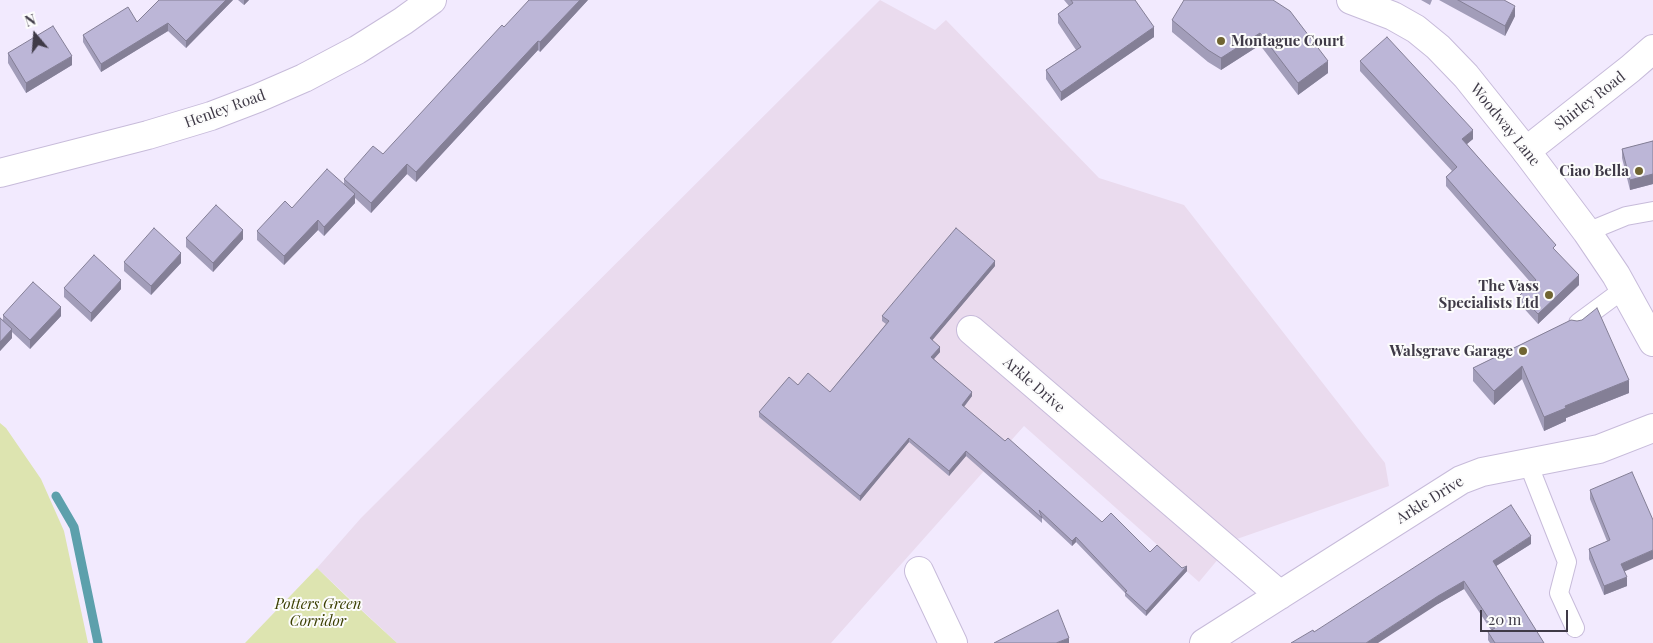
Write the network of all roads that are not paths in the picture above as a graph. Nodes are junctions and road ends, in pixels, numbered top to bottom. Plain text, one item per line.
1 (432, 0) edge
2 (1351, 0) edge
3 (1653, 49) edge
4 (1526, 151) junction
5 (0, 173) edge
6 (1653, 211) edge
7 (1587, 232) junction
8 (1624, 289) junction
9 (1576, 324) edge
10 (971, 330) dead end
11 (1653, 342) edge
12 (1653, 428) edge
13 (1528, 463) junction
14 (920, 571) dead end
15 (1280, 595) junction
16 (1575, 628) dead end
17 (953, 643) edge
18 (1204, 643) edge

1 - 5 street, Henley Road
2 - 4 street, Woodway Lane
3 - 4 street, Shirley Road
4 - 7 street, Woodway Lane
6 - 7 lane
7 - 8 street, Woodway Lane
8 - 9 lane
8 - 11 street, Woodway Lane
10 - 15 street, Arkle Drive
12 - 13 street, Arkle Drive
13 - 15 street, Arkle Drive
13 - 16 lane
14 - 17 street
15 - 18 street, Arkle Drive

